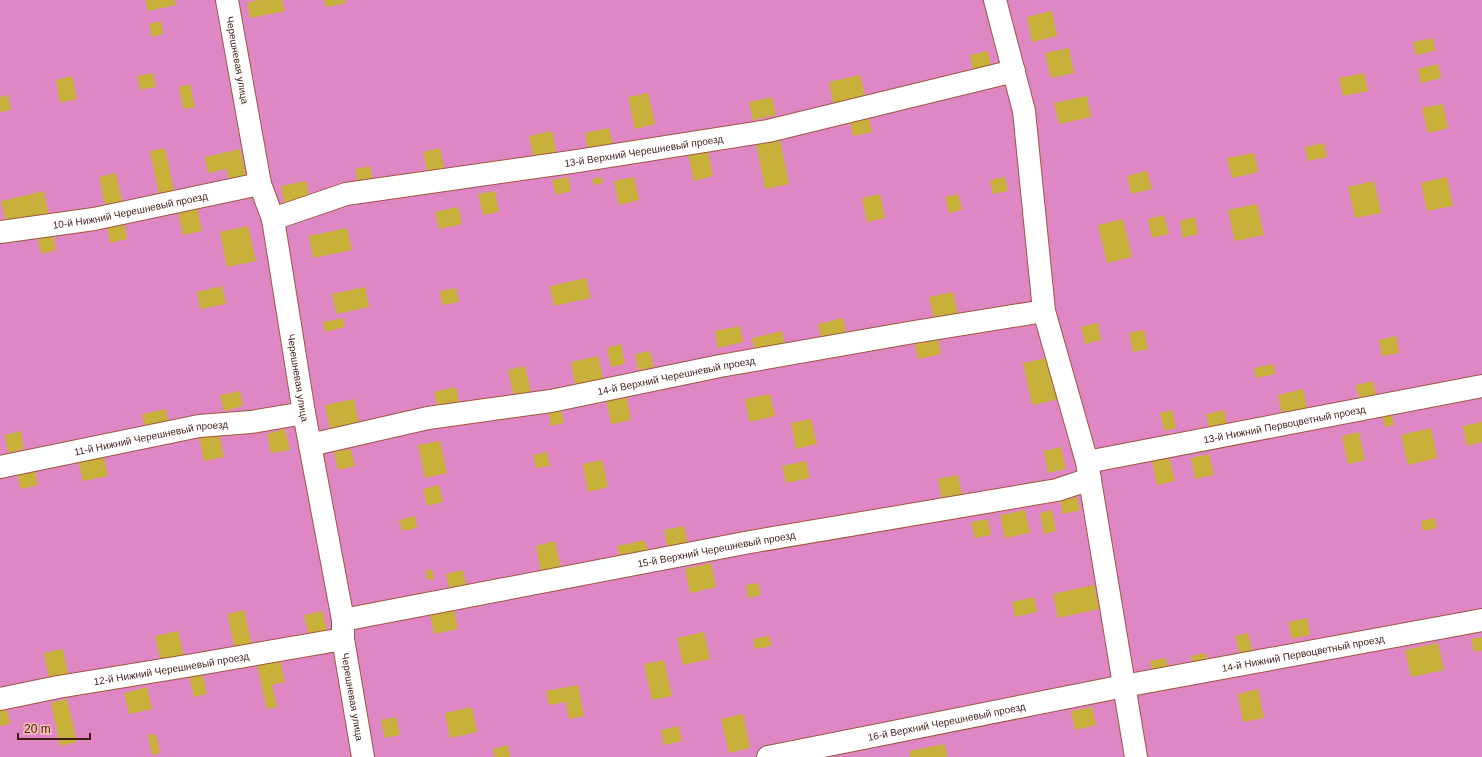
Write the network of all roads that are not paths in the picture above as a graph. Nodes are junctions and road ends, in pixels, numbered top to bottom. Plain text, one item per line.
1 (227, 0) edge
2 (995, 0) edge
3 (1014, 71) junction
4 (260, 184) junction
5 (273, 219) junction
6 (0, 232) edge
7 (1044, 311) junction
8 (1482, 386) edge
9 (304, 412) junction
10 (310, 445) junction
11 (0, 467) edge
12 (1088, 471) junction
13 (1482, 620) edge
14 (343, 629) junction
15 (1124, 686) junction
16 (0, 699) edge
17 (363, 757) edge
18 (768, 757) edge
19 (1136, 757) edge

1 - 4 lane, Черешневая улица
2 - 3 lane
3 - 5 lane, 13-й Верхний Черешневый проезд
3 - 7 lane
4 - 5 lane, Черешневая улица
4 - 6 lane, 10-й Нижний Черешневый проезд
5 - 9 lane, Черешневая улица
7 - 10 lane, 14-й Верхний Черешневый проезд
7 - 12 lane
8 - 12 lane, 13-й Нижний Первоцветный проезд
9 - 10 lane, Черешневая улица
9 - 11 lane, 11-й Нижний Черешневый проезд
10 - 14 lane, Черешневая улица
12 - 14 lane, 15-й Верхний Черешневый проезд
12 - 15 lane
13 - 15 lane, 14-й Нижний Первоцветный проезд
14 - 16 lane, 12-й Нижний Черешневый проезд
14 - 17 lane, Черешневая улица
15 - 18 lane, 16-й Верхний Черешневый проезд
15 - 19 lane

